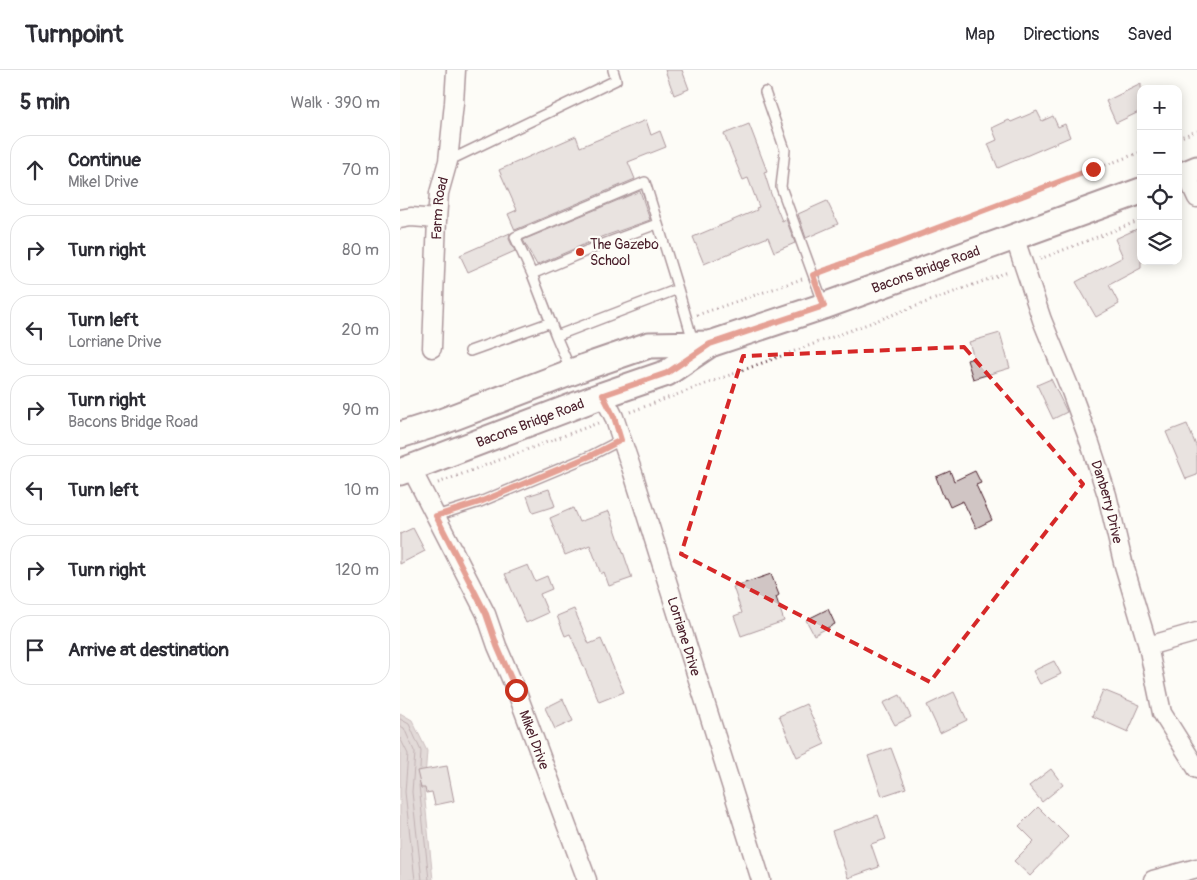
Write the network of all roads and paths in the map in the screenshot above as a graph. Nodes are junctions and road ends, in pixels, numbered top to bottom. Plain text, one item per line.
1 (456, 70) edge
2 (613, 70) edge
3 (765, 92) dead end
4 (1197, 131) edge
5 (1182, 137) edge
6 (1137, 154) edge
7 (448, 161) junction
8 (1187, 173) edge
9 (1137, 192) edge
10 (1197, 198) edge
11 (400, 219) edge
12 (437, 219) junction
13 (1137, 222) edge
14 (658, 224) junction
15 (1014, 236) junction
16 (1042, 258) dead end
17 (532, 274) junction
18 (1004, 274) dead end
19 (813, 275) junction
20 (678, 289) junction
21 (824, 306) junction
22 (687, 318) junction
23 (551, 322) junction
24 (556, 336) junction
25 (702, 344) junction
26 (432, 348) dead end
27 (470, 351) dead end
28 (572, 372) junction
29 (603, 395) junction
30 (634, 411) dead end
31 (594, 424) dead end
32 (400, 435) edge
33 (621, 440) junction
34 (404, 462) edge
35 (451, 478) dead end
36 (436, 516) junction
37 (1197, 632) edge
38 (1148, 646) junction
39 (1197, 769) edge
40 (1197, 868) edge
41 (587, 880) edge
42 (761, 880) edge
43 (1153, 880) edge

1 - 7 street, Farm Road
2 - 7 lane
3 - 19 lane
4 - 5 path
6 - 19 path
7 - 12 street, Farm Road
8 - 10 street
9 - 15 main road, Bacons Bridge Road
11 - 12 street
12 - 26 street, Farm Road
13 - 16 path
14 - 17 lane
14 - 17 lane
14 - 20 lane
15 - 21 main road, Bacons Bridge Road
15 - 38 street, Danberry Drive
17 - 23 lane
18 - 30 path
19 - 21 lane
19 - 22 path
20 - 22 lane
20 - 24 lane
21 - 25 main road, Bacons Bridge Road
22 - 25 lane
23 - 24 lane
23 - 27 lane
24 - 28 lane
25 - 28 main road, Bacons Bridge Road
25 - 29 main road, Bacons Bridge Road
28 - 32 main road, Bacons Bridge Road
29 - 33 street, Lorriane Drive
29 - 34 main road, Bacons Bridge Road
31 - 35 path
33 - 36 lane
33 - 42 street, Lorriane Drive
34 - 36 street, Mikel Drive
36 - 41 street, Mikel Drive
37 - 38 street
38 - 39 street, Danberry Drive
40 - 43 street

